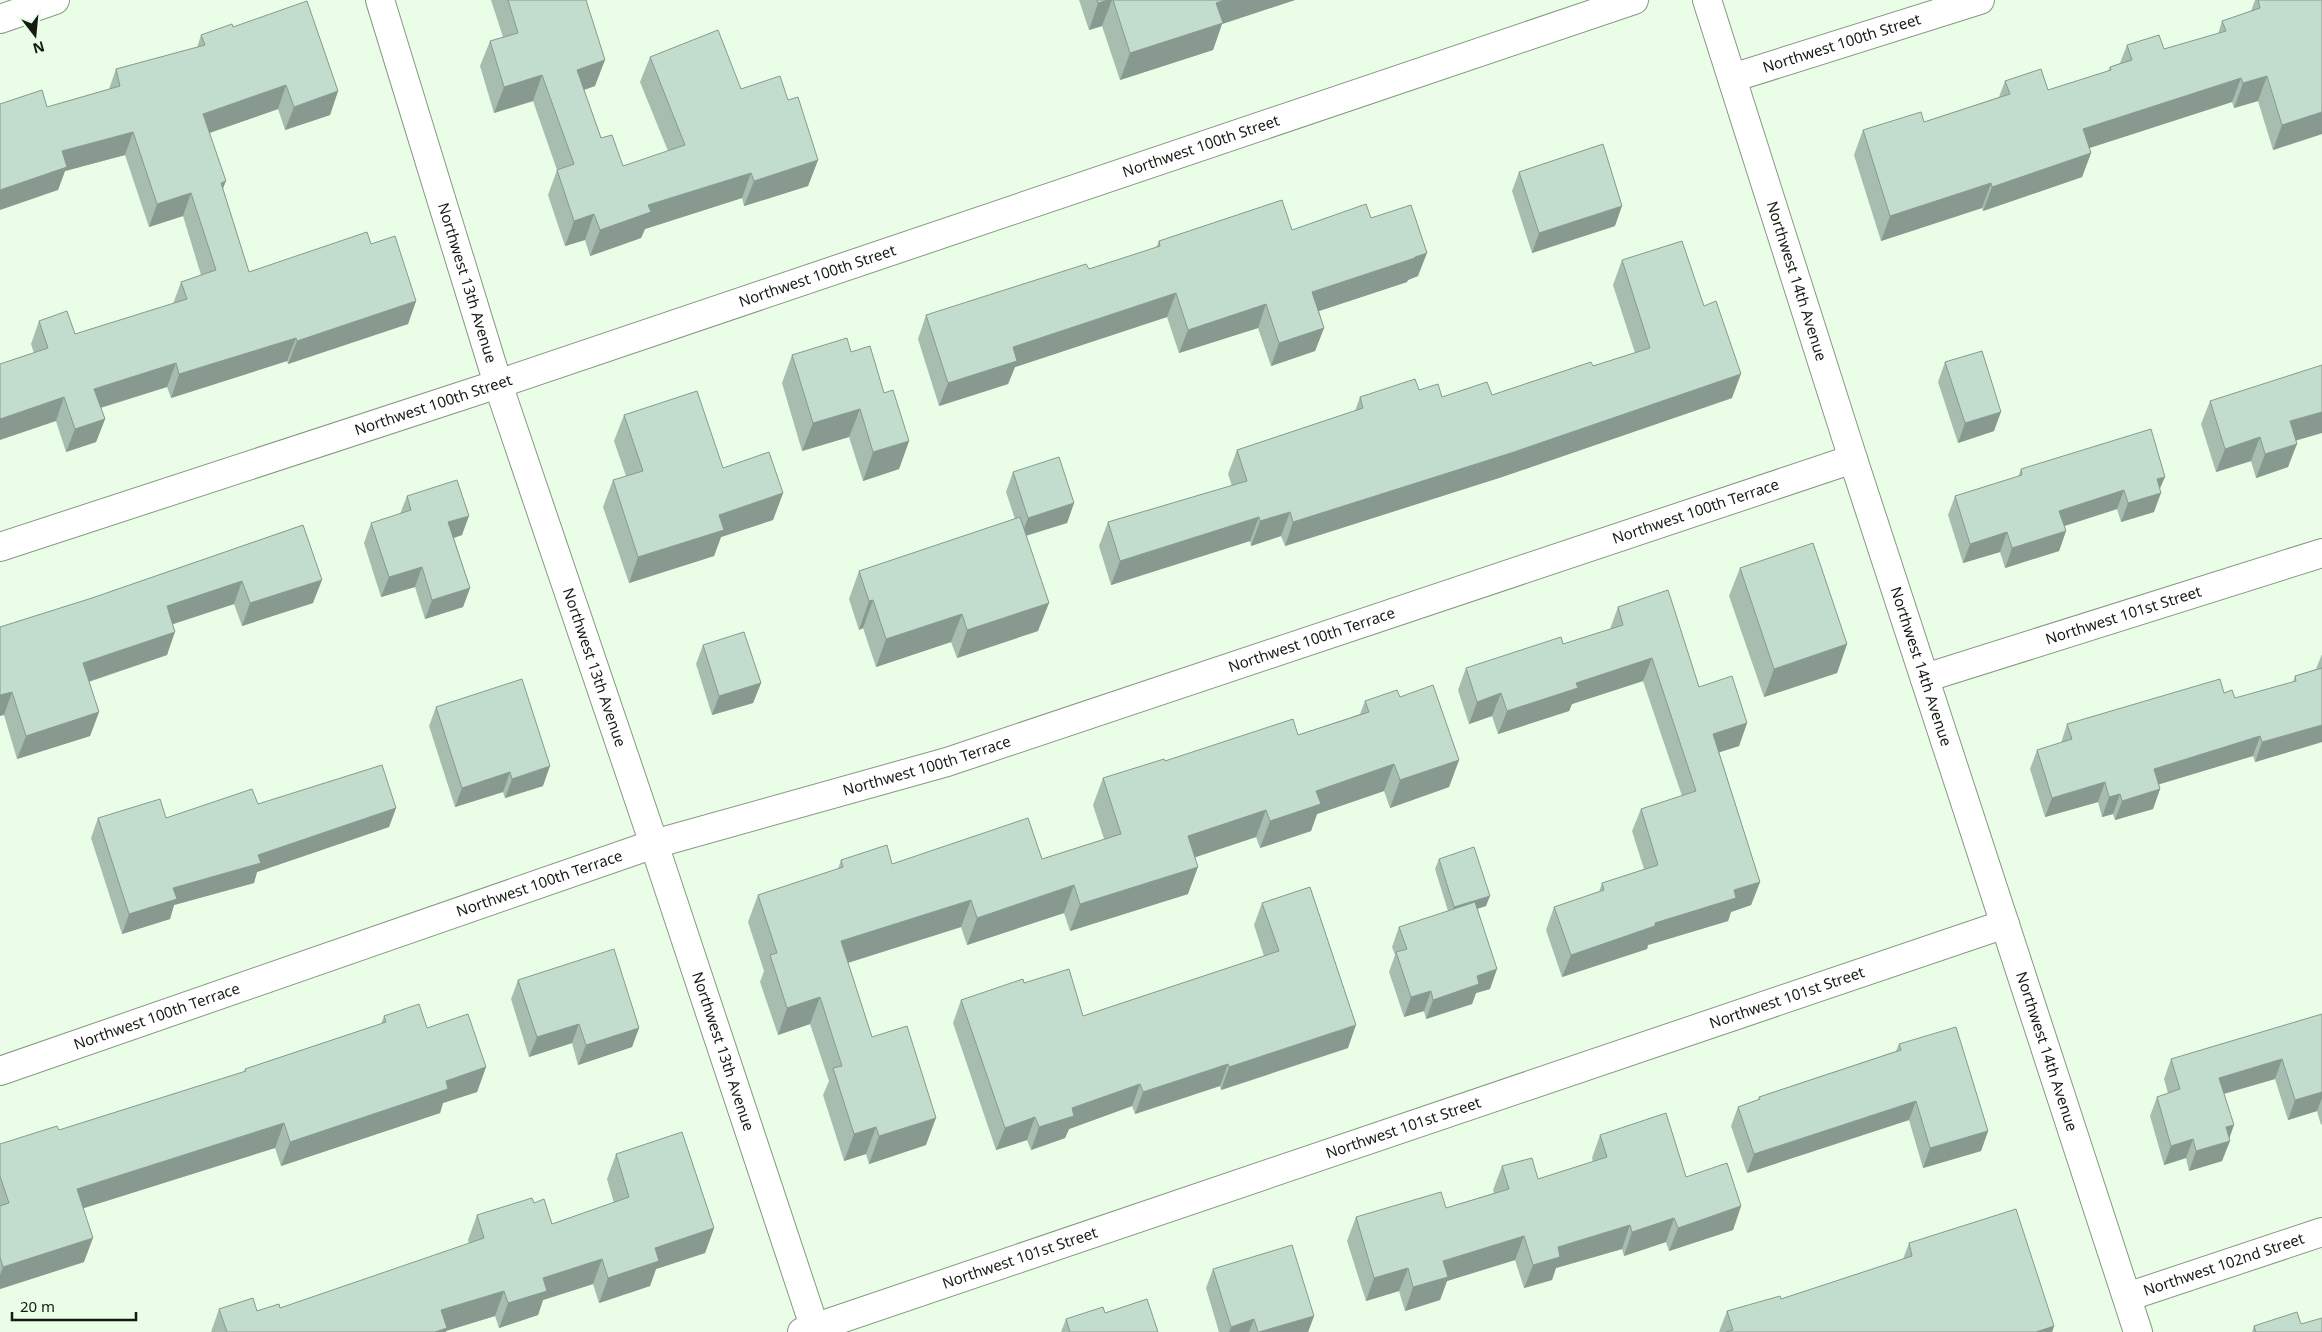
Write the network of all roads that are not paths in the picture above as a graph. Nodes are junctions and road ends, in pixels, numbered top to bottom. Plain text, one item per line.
1 (55, 0) edge
2 (380, 0) edge
3 (1634, 0) edge
4 (1707, 0) edge
5 (1980, 0) edge
6 (0, 18) edge
7 (1732, 78) junction
8 (498, 384) junction
9 (1853, 459) junction
10 (0, 547) edge
11 (2322, 553) edge
12 (1925, 678) junction
13 (654, 844) junction
14 (2005, 924) junction
15 (0, 1071) edge
16 (2322, 1232) edge
17 (2127, 1297) junction
18 (810, 1331) edge
19 (2138, 1332) edge

1 - 6 street
2 - 8 street, Northwest 13th Avenue
3 - 8 street, Northwest 100th Street
4 - 7 street, Northwest 14th Avenue
5 - 7 street, Northwest 100th Street
7 - 9 street, Northwest 14th Avenue
8 - 10 street, Northwest 100th Street
8 - 13 street, Northwest 13th Avenue
9 - 12 street, Northwest 14th Avenue
9 - 13 street, Northwest 100th Terrace
11 - 12 street, Northwest 101st Street
12 - 14 street, Northwest 14th Avenue
13 - 15 street, Northwest 100th Terrace
13 - 18 street, Northwest 13th Avenue
14 - 17 street, Northwest 14th Avenue
14 - 18 street, Northwest 101st Street
16 - 17 street, Northwest 102nd Street
17 - 19 street, Northwest 14th Avenue

